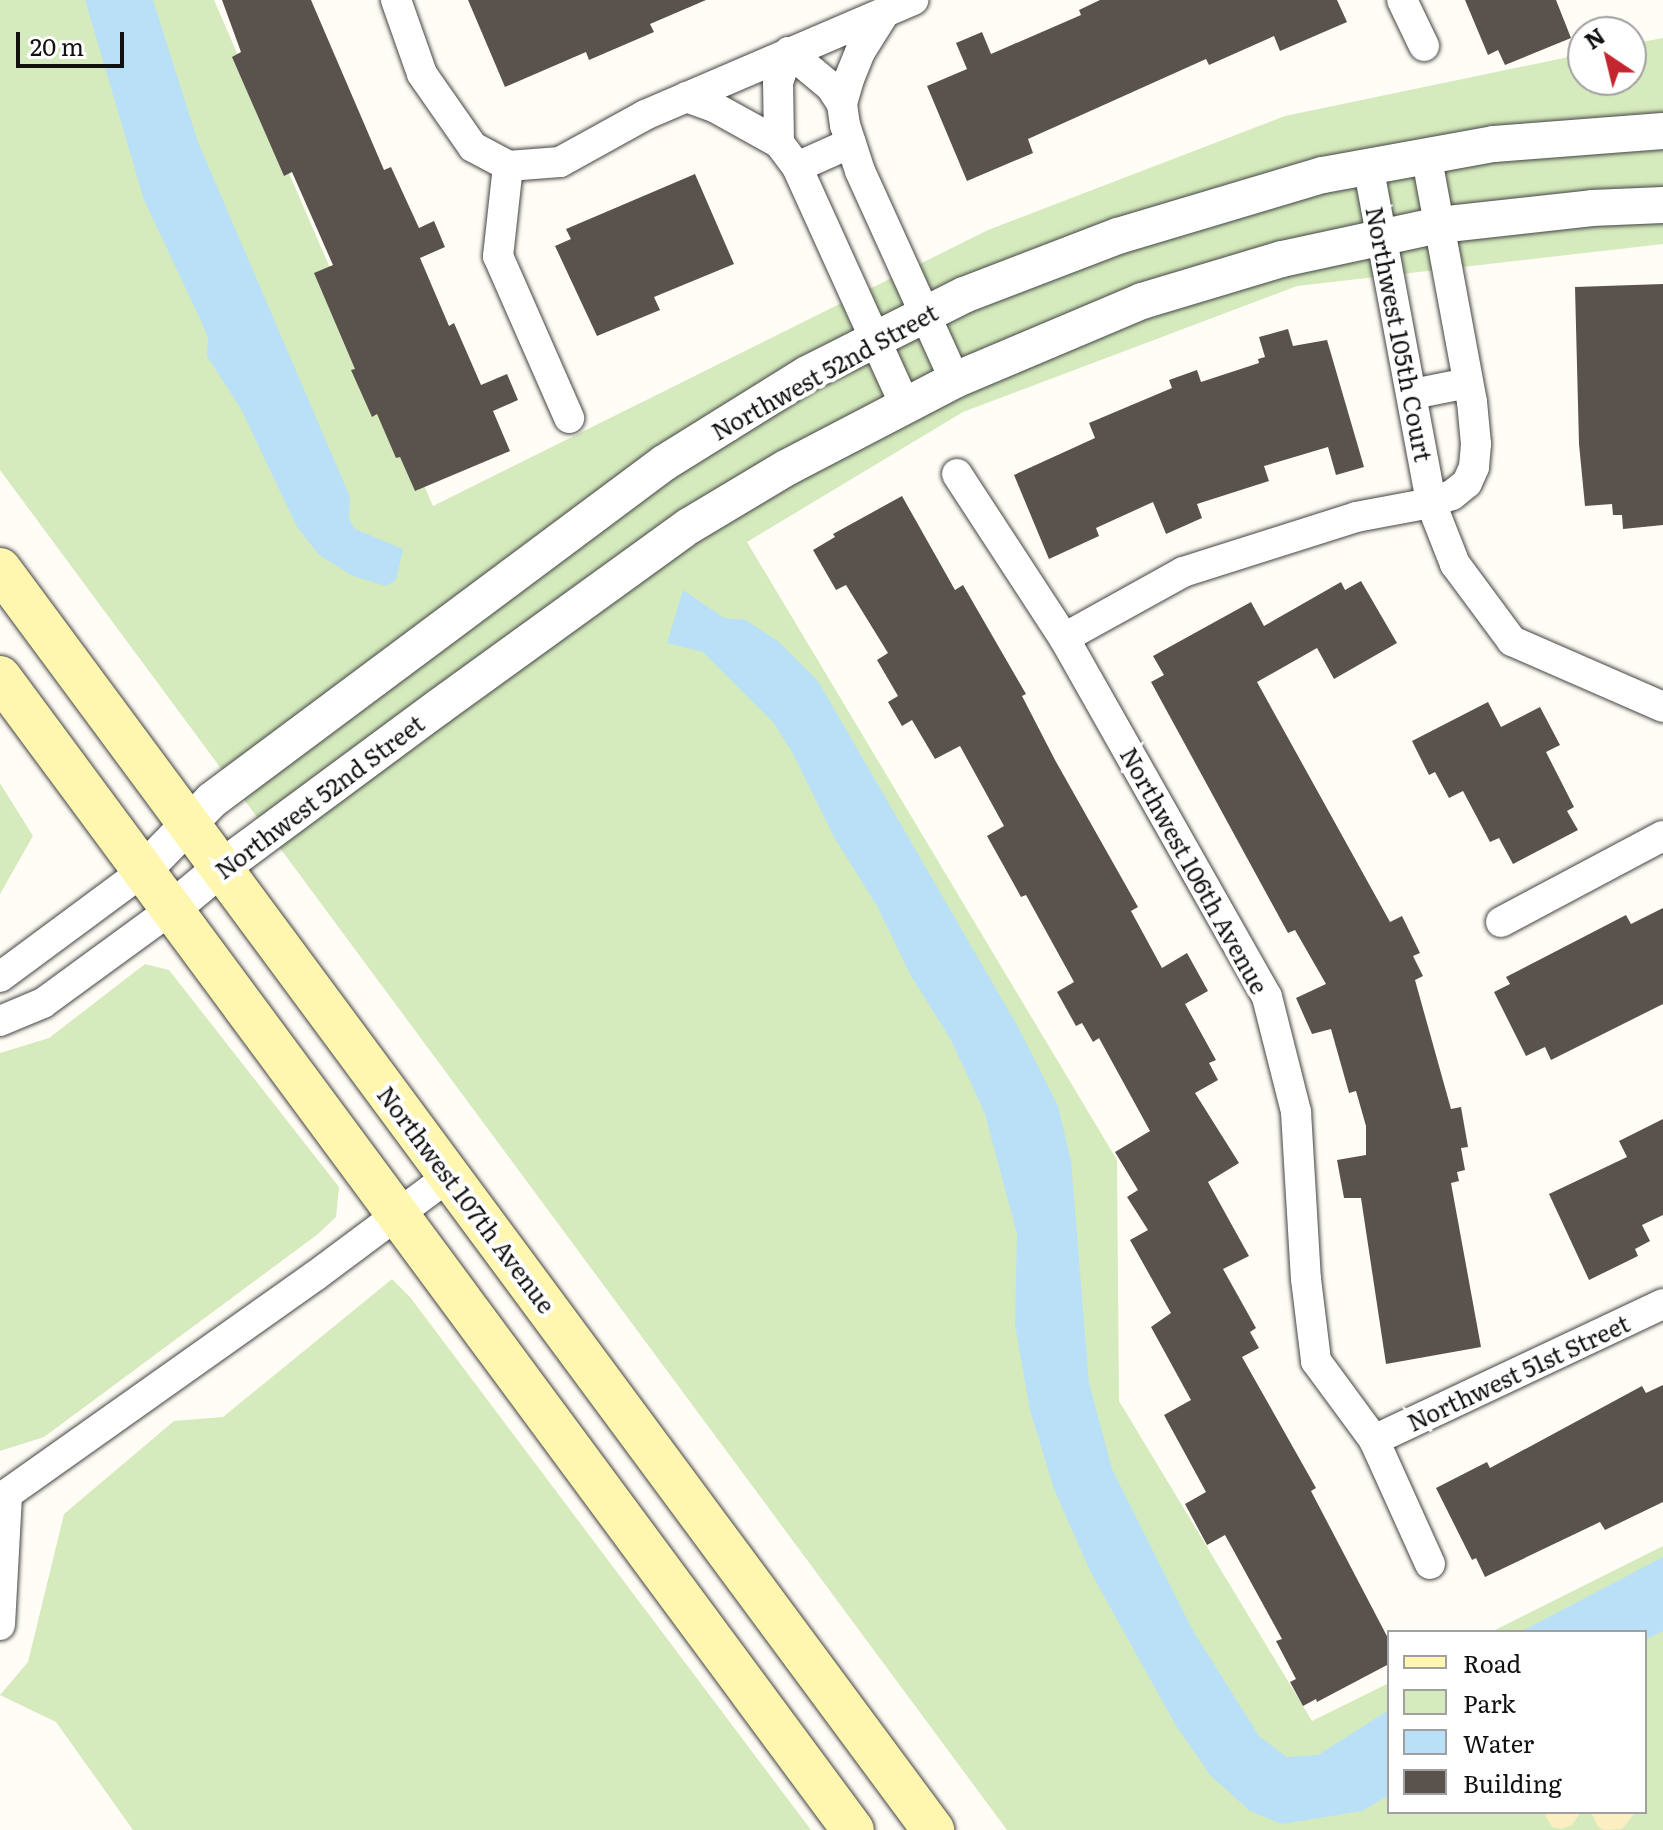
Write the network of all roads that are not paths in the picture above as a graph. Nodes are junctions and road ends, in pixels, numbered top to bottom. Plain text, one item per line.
1 (396, 0) edge
2 (913, 0) edge
3 (1402, 0) edge
4 (885, 12) junction
5 (1424, 46) dead end
6 (789, 52) junction
7 (686, 97) junction
8 (842, 104) junction
9 (1663, 131) edge
10 (779, 143) junction
11 (851, 143) junction
12 (1426, 155) junction
13 (1368, 165) junction
14 (508, 166) junction
15 (797, 167) junction
16 (1663, 205) edge
17 (1439, 225) junction
18 (1381, 236) junction
19 (925, 314) junction
20 (874, 340) junction
21 (955, 380) junction
22 (1468, 383) junction
23 (1413, 394) junction
24 (905, 405) junction
25 (569, 418) dead end
26 (957, 474) dead end
27 (1431, 503) junction
28 (0, 569) edge
29 (1064, 638) junction
30 (0, 677) edge
31 (1663, 707) edge
32 (189, 824) junction
33 (1663, 836) edge
34 (221, 868) junction
35 (143, 871) junction
36 (172, 909) junction
37 (1501, 922) dead end
38 (0, 977) edge
39 (0, 1021) edge
40 (449, 1176) junction
41 (397, 1214) junction
42 (1663, 1304) edge
43 (1374, 1440) junction
44 (4, 1493) edge
45 (1430, 1564) dead end
46 (0, 1625) edge
47 (853, 1830) edge
48 (933, 1830) edge

1 - 14 street
2 - 4 street
3 - 5 street
4 - 6 street
4 - 8 street
6 - 7 street
6 - 8 street
6 - 10 street
7 - 10 street
7 - 14 street
8 - 11 street
9 - 12 street, Northwest 52nd Street
10 - 15 street
11 - 15 street
11 - 19 street
12 - 13 street, Northwest 52nd Street
12 - 17 street, Northwest 105th Court
13 - 18 street, Northwest 105th Court
13 - 19 street, Northwest 52nd Street
14 - 25 street
15 - 20 street
16 - 17 street, Northwest 52nd Street
17 - 18 street, Northwest 52nd Street
17 - 22 street, Northwest 105th Court
18 - 21 street, Northwest 52nd Street
18 - 23 street, Northwest 105th Court
19 - 20 street, Northwest 52nd Street
19 - 21 street
20 - 24 street
20 - 32 street, Northwest 52nd Street
21 - 24 street, Northwest 52nd Street
22 - 23 street
22 - 27 street, Northwest 105th Court
23 - 27 street, Northwest 105th Court
24 - 34 street, Northwest 52nd Street
26 - 29 street, Northwest 106th Avenue
27 - 29 street
27 - 31 street, Northwest 105th Court
28 - 32 main road, Northwest 107th Avenue
29 - 43 street, Northwest 106th Avenue
30 - 35 main road
32 - 34 main road, Northwest 107th Avenue
32 - 35 street, Northwest 52nd Street
33 - 37 street
34 - 36 street, Northwest 52nd Street
34 - 40 main road, Northwest 107th Avenue
35 - 36 main road
35 - 38 street, Northwest 52nd Street
36 - 39 street, Northwest 52nd Street
36 - 41 main road
40 - 41 street
40 - 48 main road, Northwest 107th Avenue
41 - 44 street
41 - 47 main road
42 - 43 street, Northwest 51st Street
43 - 45 street, Northwest 106th Avenue
44 - 46 street

